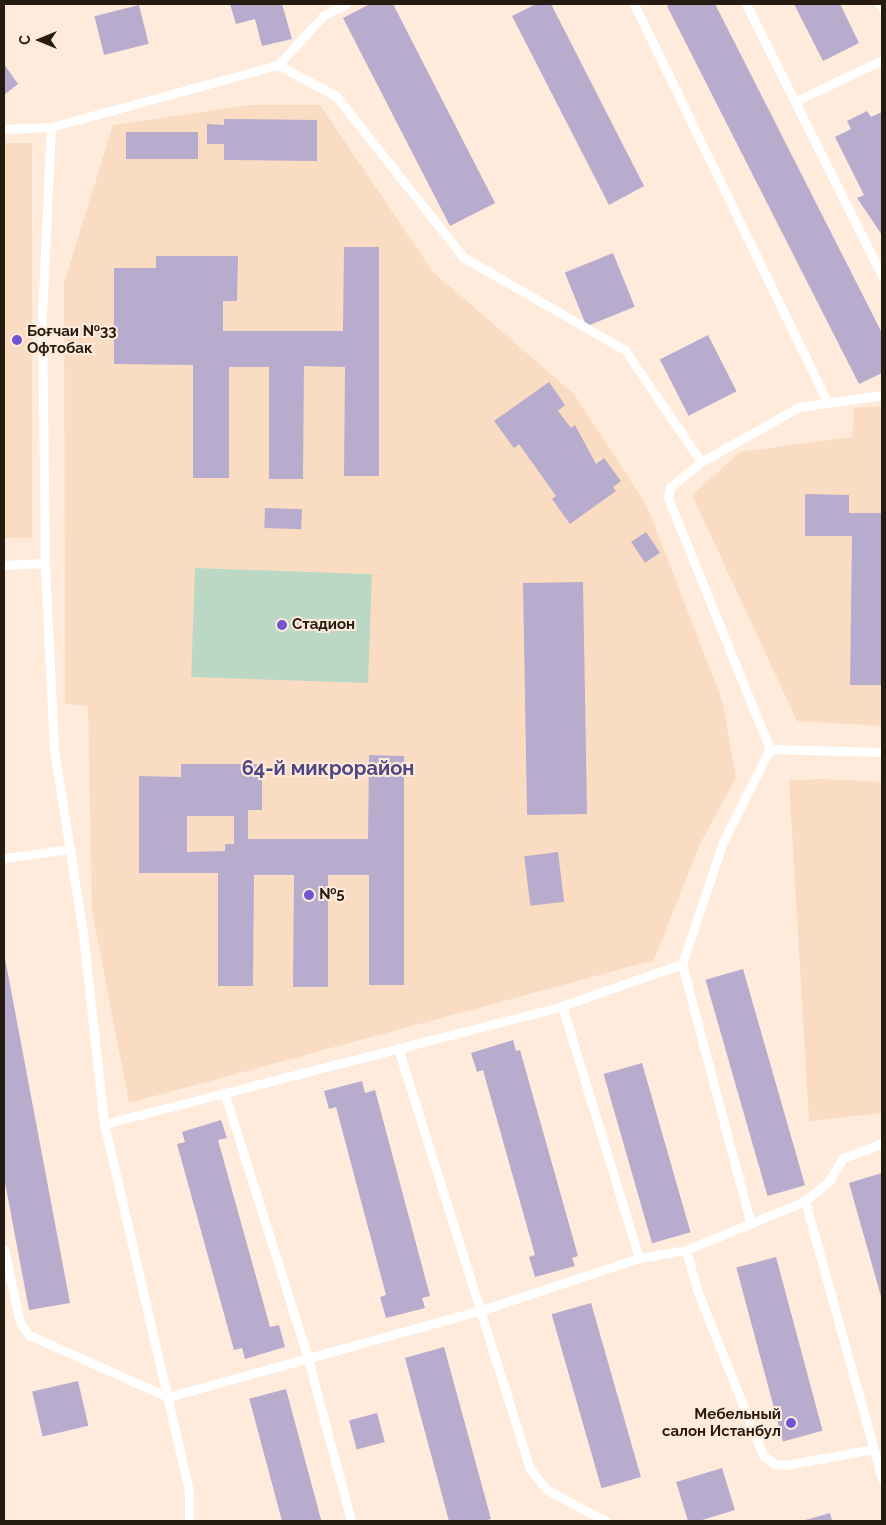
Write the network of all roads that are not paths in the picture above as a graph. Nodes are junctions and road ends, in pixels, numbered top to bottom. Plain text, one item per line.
1 (346, 4) edge
2 (634, 4) edge
3 (746, 4) edge
4 (880, 4) edge
5 (882, 8) edge
6 (882, 60) edge
7 (278, 64) junction
8 (796, 101) junction
9 (50, 127) junction
10 (4, 129) edge
11 (882, 276) edge
12 (882, 395) edge
13 (826, 400) dead end
14 (701, 462) junction
15 (45, 563) junction
16 (4, 565) edge
17 (770, 749) junction
18 (882, 752) edge
19 (70, 849) junction
20 (4, 858) edge
21 (682, 964) junction
22 (562, 1006) junction
23 (398, 1048) junction
24 (225, 1095) junction
25 (104, 1124) junction
26 (882, 1143) edge
27 (805, 1201) junction
28 (750, 1221) junction
29 (4, 1249) edge
30 (686, 1250) junction
31 (639, 1258) junction
32 (482, 1310) junction
33 (308, 1359) junction
34 (168, 1397) junction
35 (873, 1449) junction
36 (882, 1478) edge
37 (189, 1521) edge
38 (351, 1521) edge
39 (606, 1521) edge

1 - 7 lane
2 - 13 lane
3 - 8 lane
4 - 5 lane
6 - 8 lane
7 - 9 lane
7 - 14 lane
8 - 11 lane
9 - 10 lane
9 - 15 lane
12 - 14 lane
14 - 17 lane
15 - 16 lane
15 - 19 lane
17 - 18 lane
17 - 21 lane
19 - 20 lane
19 - 25 lane
21 - 22 lane
21 - 28 lane
22 - 23 lane
22 - 31 lane
23 - 24 lane
23 - 32 lane
24 - 25 lane
24 - 33 lane
25 - 34 lane
26 - 27 lane
27 - 28 lane
27 - 35 lane
28 - 30 lane
29 - 34 lane
30 - 31 lane
30 - 35 lane
31 - 32 lane
32 - 33 lane
32 - 39 lane
33 - 34 lane
33 - 38 lane
34 - 37 lane
35 - 36 lane

